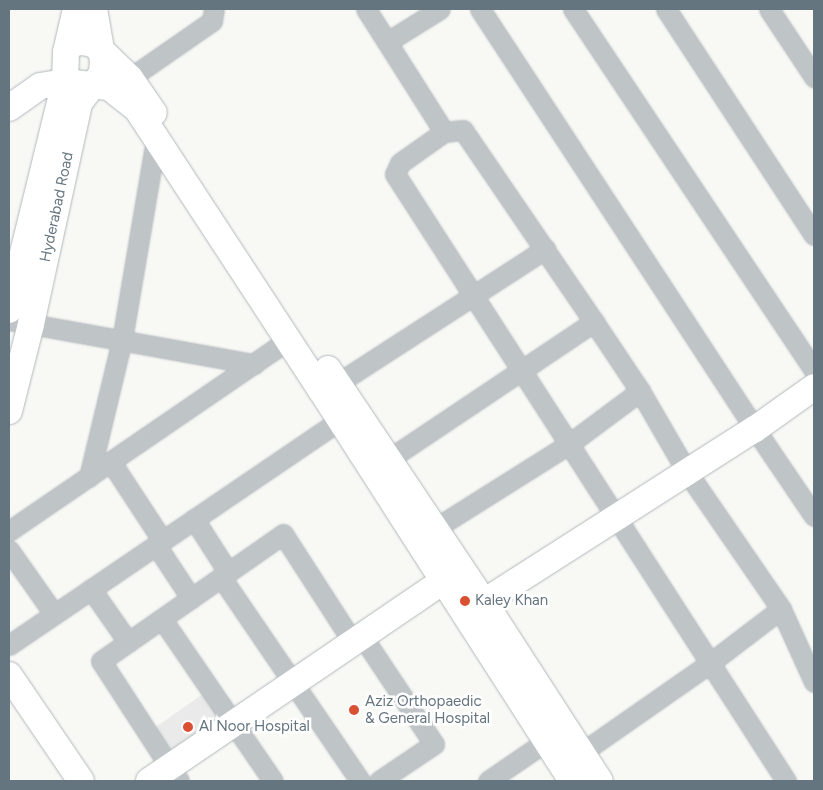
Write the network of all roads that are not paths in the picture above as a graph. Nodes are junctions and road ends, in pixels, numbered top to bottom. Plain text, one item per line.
1 (214, 9) edge
2 (366, 9) edge
3 (440, 9) edge
4 (480, 9) edge
5 (573, 9) edge
6 (666, 9) edge
7 (768, 9) edge
8 (77, 11) edge
9 (387, 42) junction
10 (69, 46) junction
11 (101, 50) junction
12 (814, 77) edge
13 (130, 78) junction
14 (65, 82) junction
15 (93, 84) junction
16 (9, 108) edge
17 (444, 132) junction
18 (156, 140) junction
19 (814, 235) edge
20 (545, 249) junction
21 (473, 296) junction
22 (9, 310) edge
23 (20, 322) edge
24 (594, 322) junction
25 (122, 340) junction
26 (288, 340) junction
27 (254, 364) junction
28 (814, 370) edge
29 (522, 371) junction
30 (338, 383) junction
31 (814, 387) edge
32 (640, 391) junction
33 (9, 411) edge
34 (340, 420) junction
35 (755, 430) junction
36 (569, 444) junction
37 (389, 459) junction
38 (111, 462) junction
39 (687, 472) junction
40 (89, 476) junction
41 (814, 516) edge
42 (616, 517) junction
43 (194, 519) junction
44 (434, 529) junction
45 (9, 531) edge
46 (159, 543) junction
47 (9, 550) edge
48 (225, 574) junction
49 (452, 575) junction
50 (91, 589) junction
51 (191, 598) junction
52 (484, 602) junction
53 (781, 608) junction
54 (54, 614) junction
55 (162, 619) junction
56 (358, 639) junction
57 (128, 642) junction
58 (9, 645) edge
59 (710, 663) junction
60 (9, 675) edge
61 (814, 682) edge
62 (293, 683) junction
63 (232, 725) junction
64 (545, 742) junction
65 (581, 753) junction
66 (166, 776) edge
67 (82, 781) edge
68 (273, 781) edge
69 (360, 781) edge
70 (379, 781) edge
71 (488, 781) edge
72 (572, 781) edge
73 (600, 781) edge
74 (786, 781) edge

1 - 13 street
2 - 9 street
3 - 9 street
4 - 35 street
5 - 28 street
6 - 19 street
7 - 12 street
8 - 10 main road, Hyderabad Road
8 - 11 main road, Hyderabad Road
9 - 17 street
10 - 11 main road
10 - 14 main road, Hyderabad Road
11 - 13 main road
11 - 15 main road, Hyderabad Road
13 - 30 main road
14 - 15 main road
14 - 16 main road
14 - 22 main road, Hyderabad Road
15 - 18 main road
15 - 23 main road, Hyderabad Road
17 - 20 street
17 - 21 street
18 - 25 street
18 - 26 main road
20 - 21 street
20 - 24 street
21 - 29 street
21 - 30 street
23 - 25 street
23 - 33 main road, Hyderabad Road
24 - 29 street
24 - 32 street
25 - 27 street
25 - 40 street
26 - 27 street
26 - 34 main road
27 - 38 street
29 - 36 street
29 - 37 street
30 - 37 main road
31 - 35 main road
32 - 36 street
32 - 39 street
34 - 43 street
34 - 49 main road
35 - 39 main road
35 - 41 street
36 - 42 street
36 - 44 street
37 - 44 main road
38 - 40 street
38 - 46 street
39 - 42 main road
39 - 53 street
40 - 45 street
42 - 52 main road
42 - 59 street
43 - 46 street
43 - 48 street
44 - 49 main road
46 - 50 street
46 - 51 street
47 - 54 street
48 - 51 street
48 - 56 street
48 - 62 street
49 - 52 main road
49 - 56 main road
49 - 64 main road
50 - 54 street
50 - 57 street
51 - 55 street
52 - 65 main road
53 - 59 street
53 - 61 street
54 - 58 street
55 - 57 street
55 - 63 street
56 - 62 main road
56 - 70 street
57 - 66 street
59 - 65 street
59 - 74 street
60 - 67 main road
62 - 63 main road
62 - 69 street
63 - 66 main road
63 - 68 street
64 - 71 street
64 - 72 main road
65 - 73 main road

